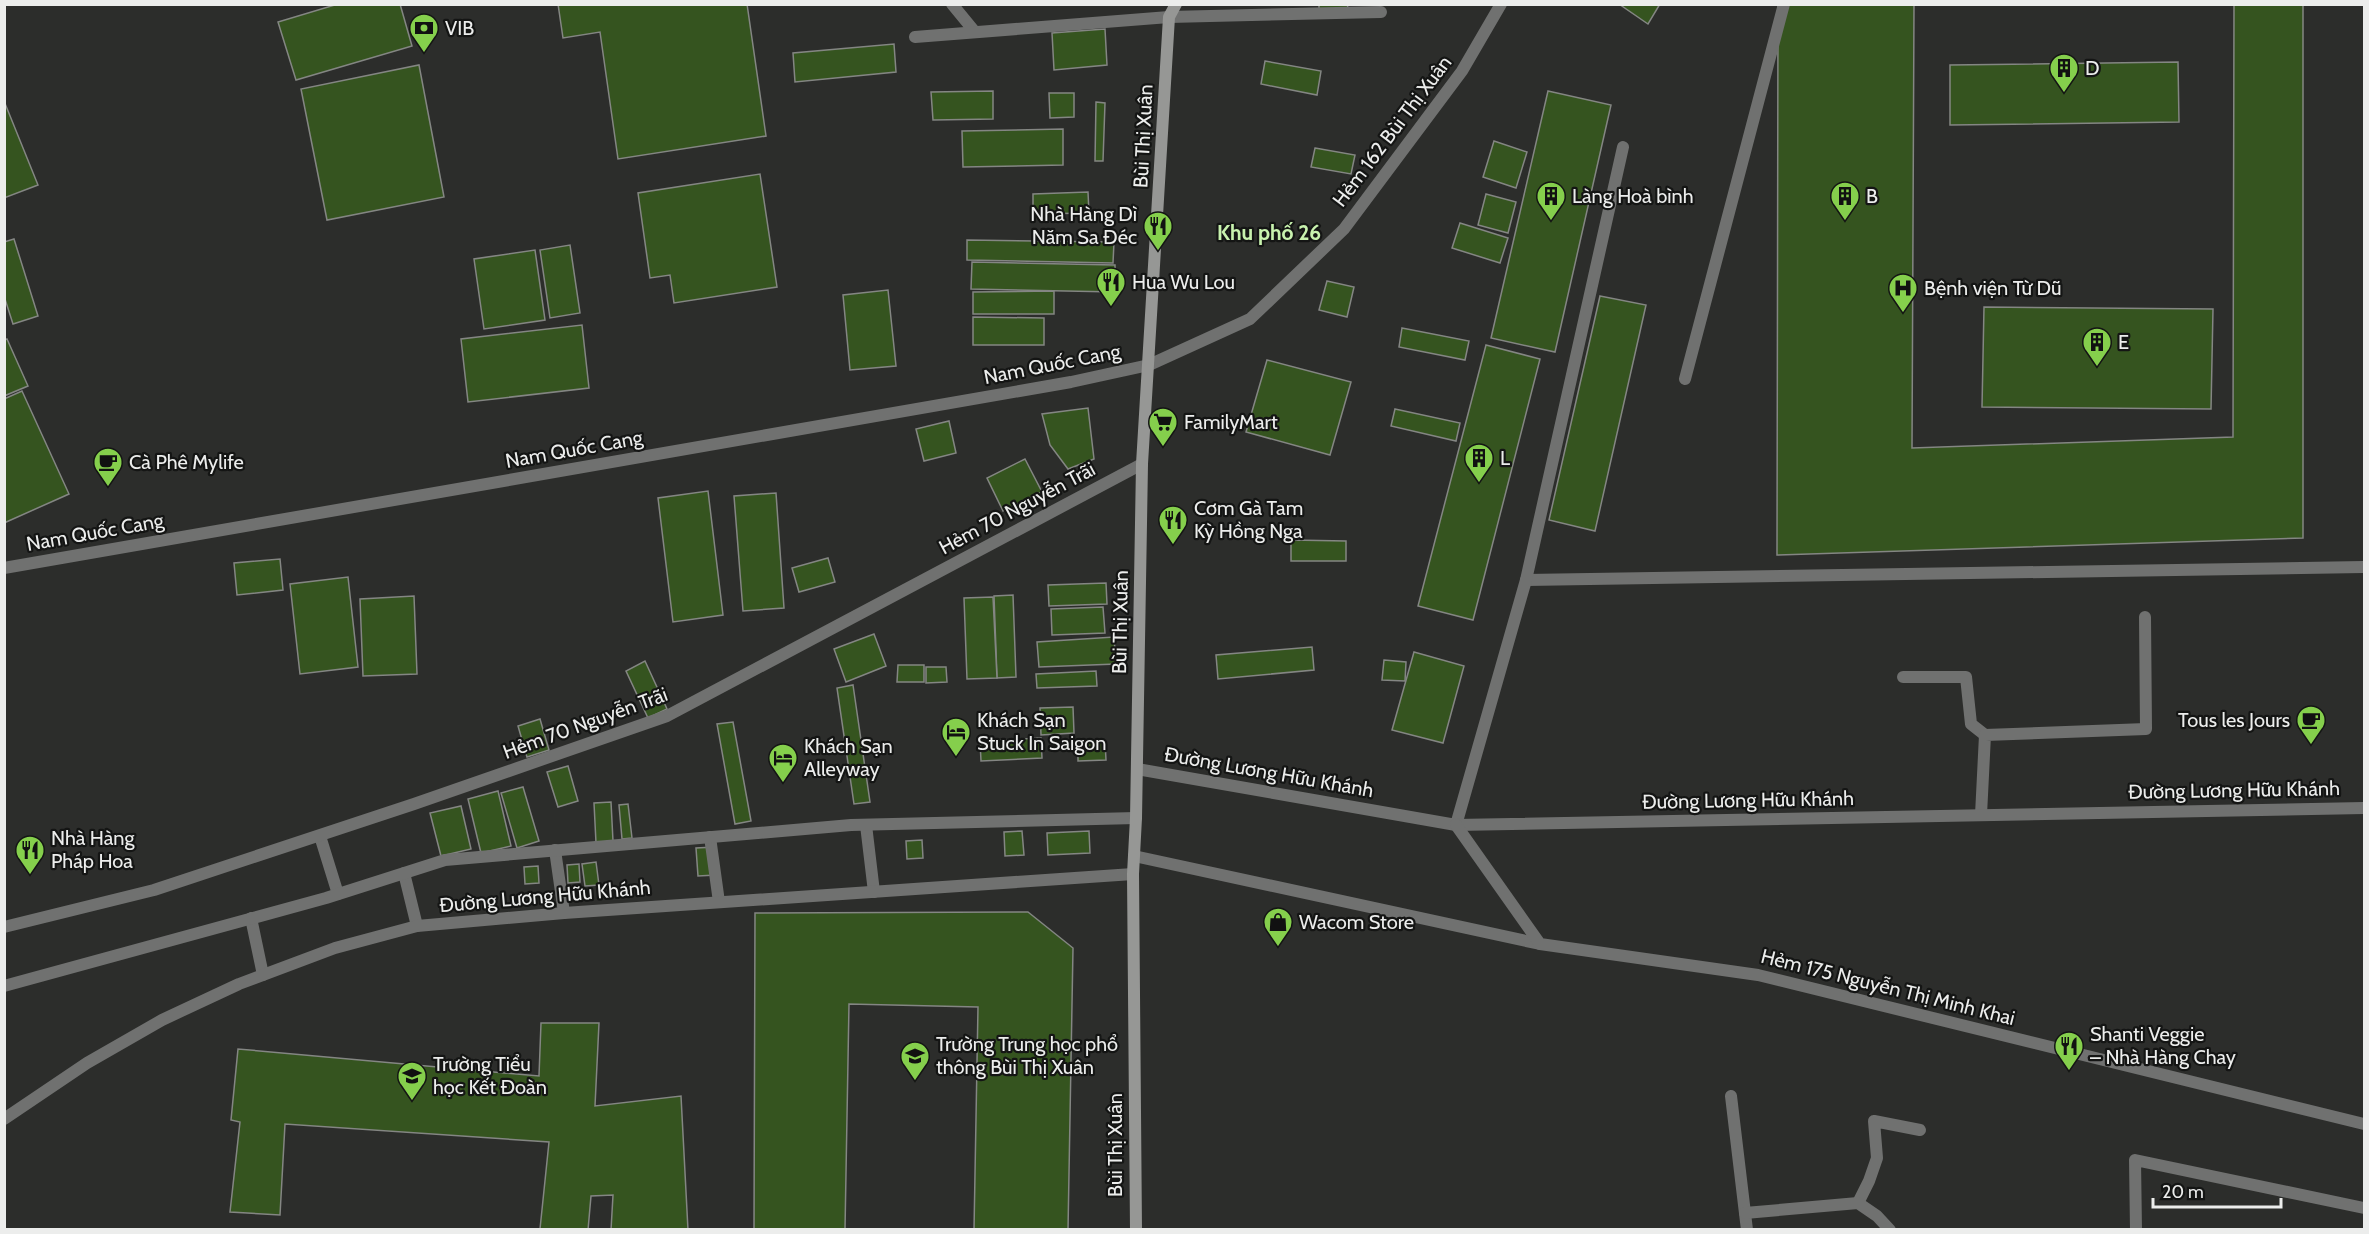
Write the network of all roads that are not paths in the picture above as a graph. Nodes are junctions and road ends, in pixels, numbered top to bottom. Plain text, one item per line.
1 (952, 4) edge
2 (1161, 4) edge
3 (1176, 4) edge
4 (1501, 4) edge
5 (1784, 4) edge
6 (1381, 12) dead end
7 (1169, 16) junction
8 (975, 32) junction
9 (915, 37) dead end
10 (1623, 147) dead end
11 (1149, 365) junction
12 (1684, 380) dead end
13 (1142, 464) junction
14 (2364, 567) edge
15 (4, 568) edge
16 (1526, 580) junction
17 (2145, 617) dead end
18 (1903, 677) dead end
19 (1985, 735) junction
20 (1137, 769) junction
21 (2364, 808) edge
22 (1981, 815) junction
23 (1136, 818) junction
24 (866, 825) junction
25 (1456, 825) junction
26 (320, 836) junction
27 (710, 837) junction
28 (555, 850) junction
29 (1134, 855) junction
30 (404, 873) junction
31 (1133, 874) junction
32 (874, 892) junction
33 (338, 894) junction
34 (719, 902) junction
35 (564, 913) junction
36 (251, 918) junction
37 (417, 926) junction
38 (4, 927) edge
39 (1540, 944) junction
40 (263, 975) junction
41 (4, 986) edge
42 (1731, 1096) dead end
43 (4, 1119) edge
44 (2364, 1124) edge
45 (1920, 1130) dead end
46 (1858, 1203) junction
47 (2364, 1208) edge
48 (1744, 1213) junction
49 (1136, 1230) edge
50 (1747, 1230) edge
51 (1890, 1230) edge
52 (2136, 1230) edge

1 - 8 street
2 - 7 street
3 - 7 street, Bùi Thị Xuân
4 - 11 street, Hẻm 162 Bùi Thị Xuân
5 - 12 street
6 - 7 street
7 - 8 street
7 - 11 street, Bùi Thị Xuân
8 - 9 street
10 - 16 street
11 - 13 street, Bùi Thị Xuân
11 - 15 street, Nam Quốc Cang
13 - 20 street, Bùi Thị Xuân
13 - 26 street, Hẻm 70 Nguyễn Trãi
14 - 16 street
16 - 25 street
17 - 19 street
18 - 19 street
19 - 22 street
20 - 23 street, Bùi Thị Xuân
20 - 25 street, Đường Lương Hữu Khánh
21 - 22 street, Đường Lương Hữu Khánh
22 - 25 street, Đường Lương Hữu Khánh
23 - 24 street
23 - 29 street, Bùi Thị Xuân
24 - 27 street
24 - 32 street
25 - 39 street
26 - 33 street
26 - 38 street, Hẻm 70 Nguyễn Trãi
27 - 28 street
27 - 34 street
28 - 30 street
28 - 35 street
29 - 31 street, Bùi Thị Xuân
29 - 39 street, Hẻm 175 Nguyễn Thị Minh Khai
30 - 33 street
30 - 37 street
31 - 32 street, Đường Lương Hữu Khánh
31 - 49 street, Bùi Thị Xuân
32 - 34 street, Đường Lương Hữu Khánh
33 - 36 street
34 - 35 street, Đường Lương Hữu Khánh
35 - 37 street, Đường Lương Hữu Khánh
36 - 40 street
36 - 41 street
37 - 40 street, Đường Lương Hữu Khánh
39 - 44 street, Hẻm 175 Nguyễn Thị Minh Khai
40 - 43 street, Đường Lương Hữu Khánh
42 - 48 street
45 - 46 street
46 - 48 street
46 - 51 street
47 - 52 street
48 - 50 street

